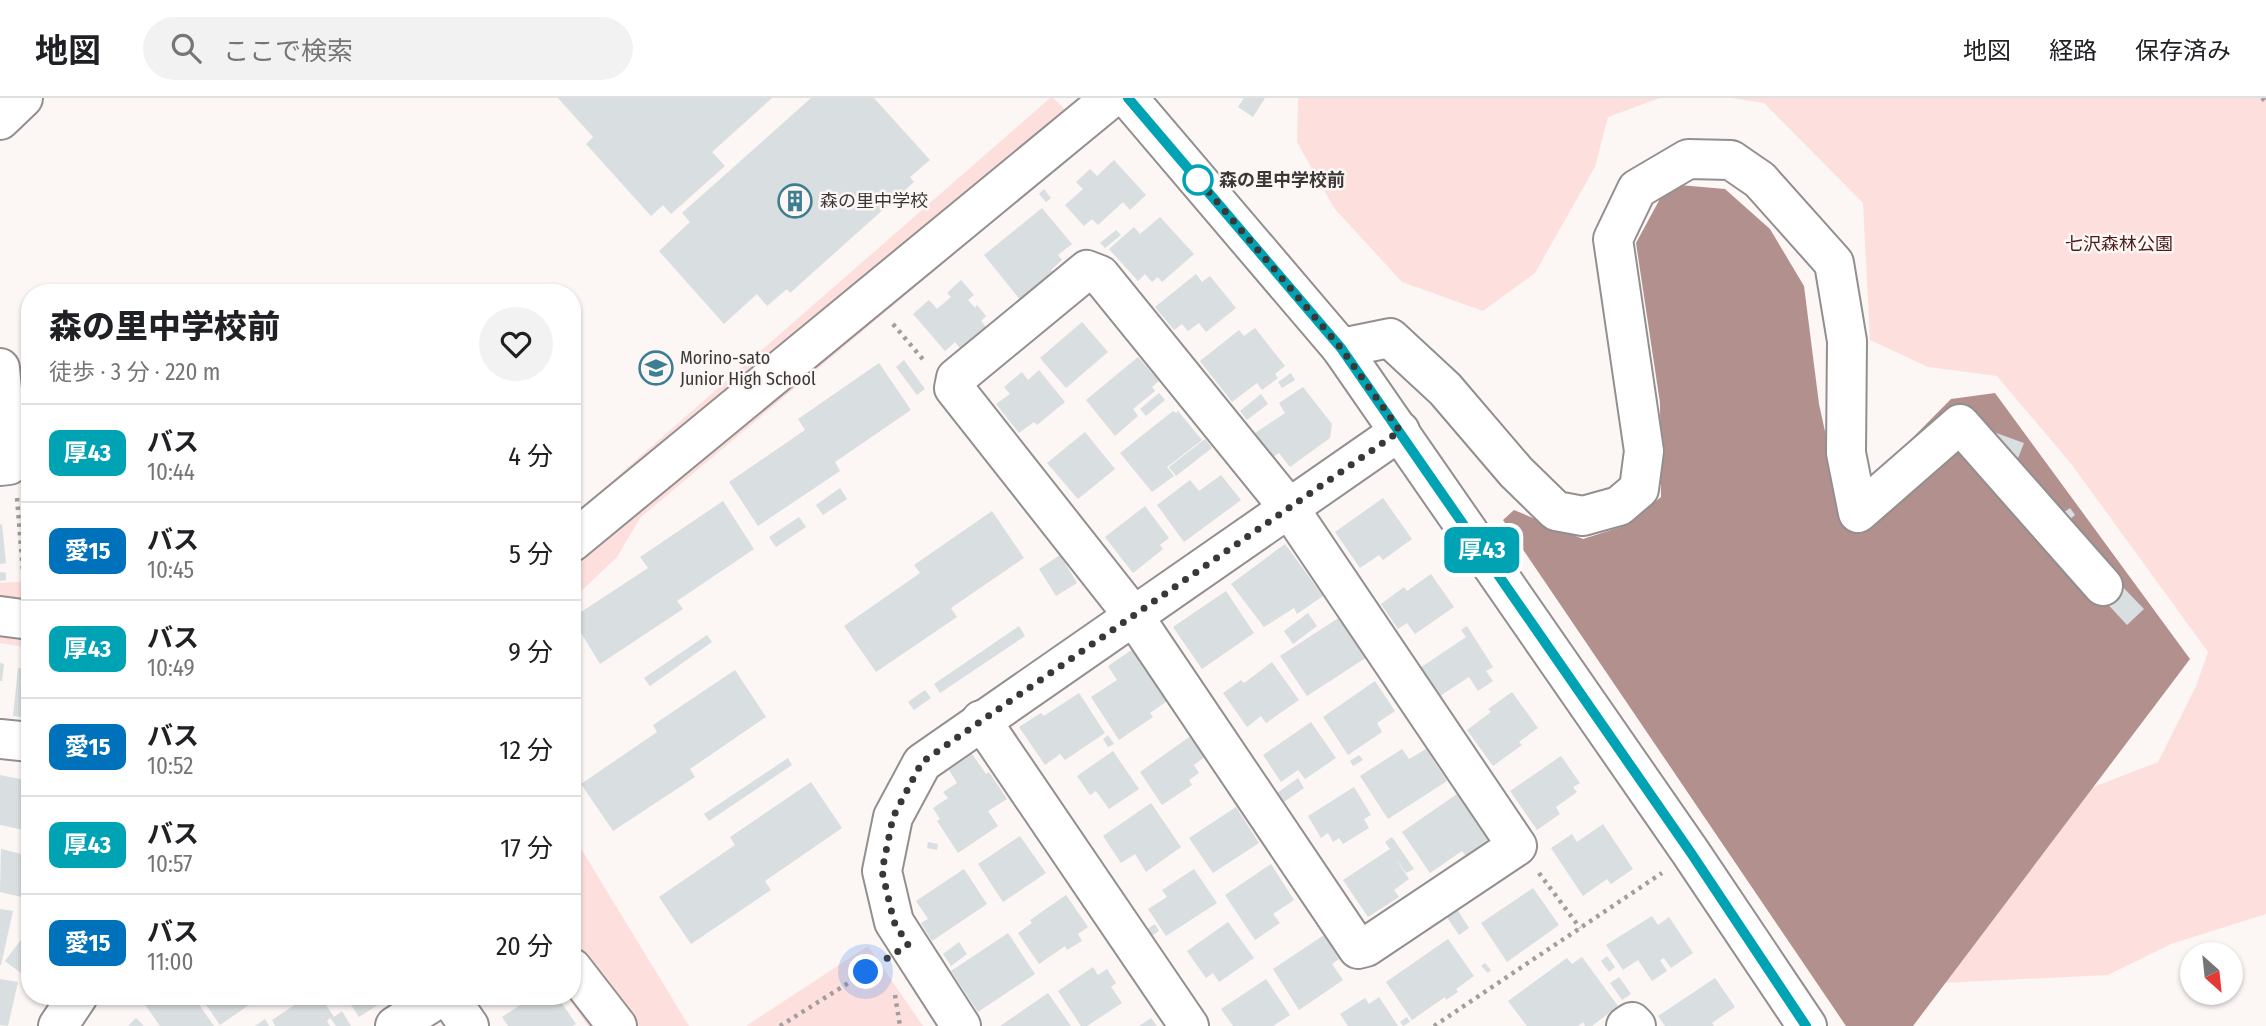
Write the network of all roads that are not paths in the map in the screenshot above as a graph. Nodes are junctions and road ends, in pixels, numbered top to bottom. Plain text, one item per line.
1 (23, 98) edge
2 (1111, 98) edge
3 (1128, 98) edge
4 (0, 120) edge
5 (1341, 348) junction
6 (0, 368) edge
7 (1400, 431) junction
8 (5, 466) edge
9 (1289, 508) junction
10 (581, 535) edge
11 (2103, 586) dead end
12 (1133, 615) junction
13 (981, 720) junction
14 (0, 739) edge
15 (21, 741) edge
16 (581, 980) edge
17 (72, 1005) edge
18 (428, 1005) edge
19 (454, 1005) edge
20 (58, 1026) edge
21 (395, 1026) edge
22 (469, 1026) edge
23 (617, 1026) edge
24 (961, 1026) edge
25 (1189, 1026) edge
26 (1626, 1026) edge
27 (1636, 1026) edge
28 (1807, 1026) edge

1 - 4 street
2 - 10 street
3 - 5 street
5 - 7 street
5 - 11 street
6 - 8 street
7 - 9 street
7 - 28 street
9 - 12 street
9 - 12 street
9 - 12 street
12 - 13 street
13 - 24 street
13 - 25 street
14 - 15 street
16 - 23 street
17 - 20 street
18 - 21 street
19 - 22 street
26 - 27 street

